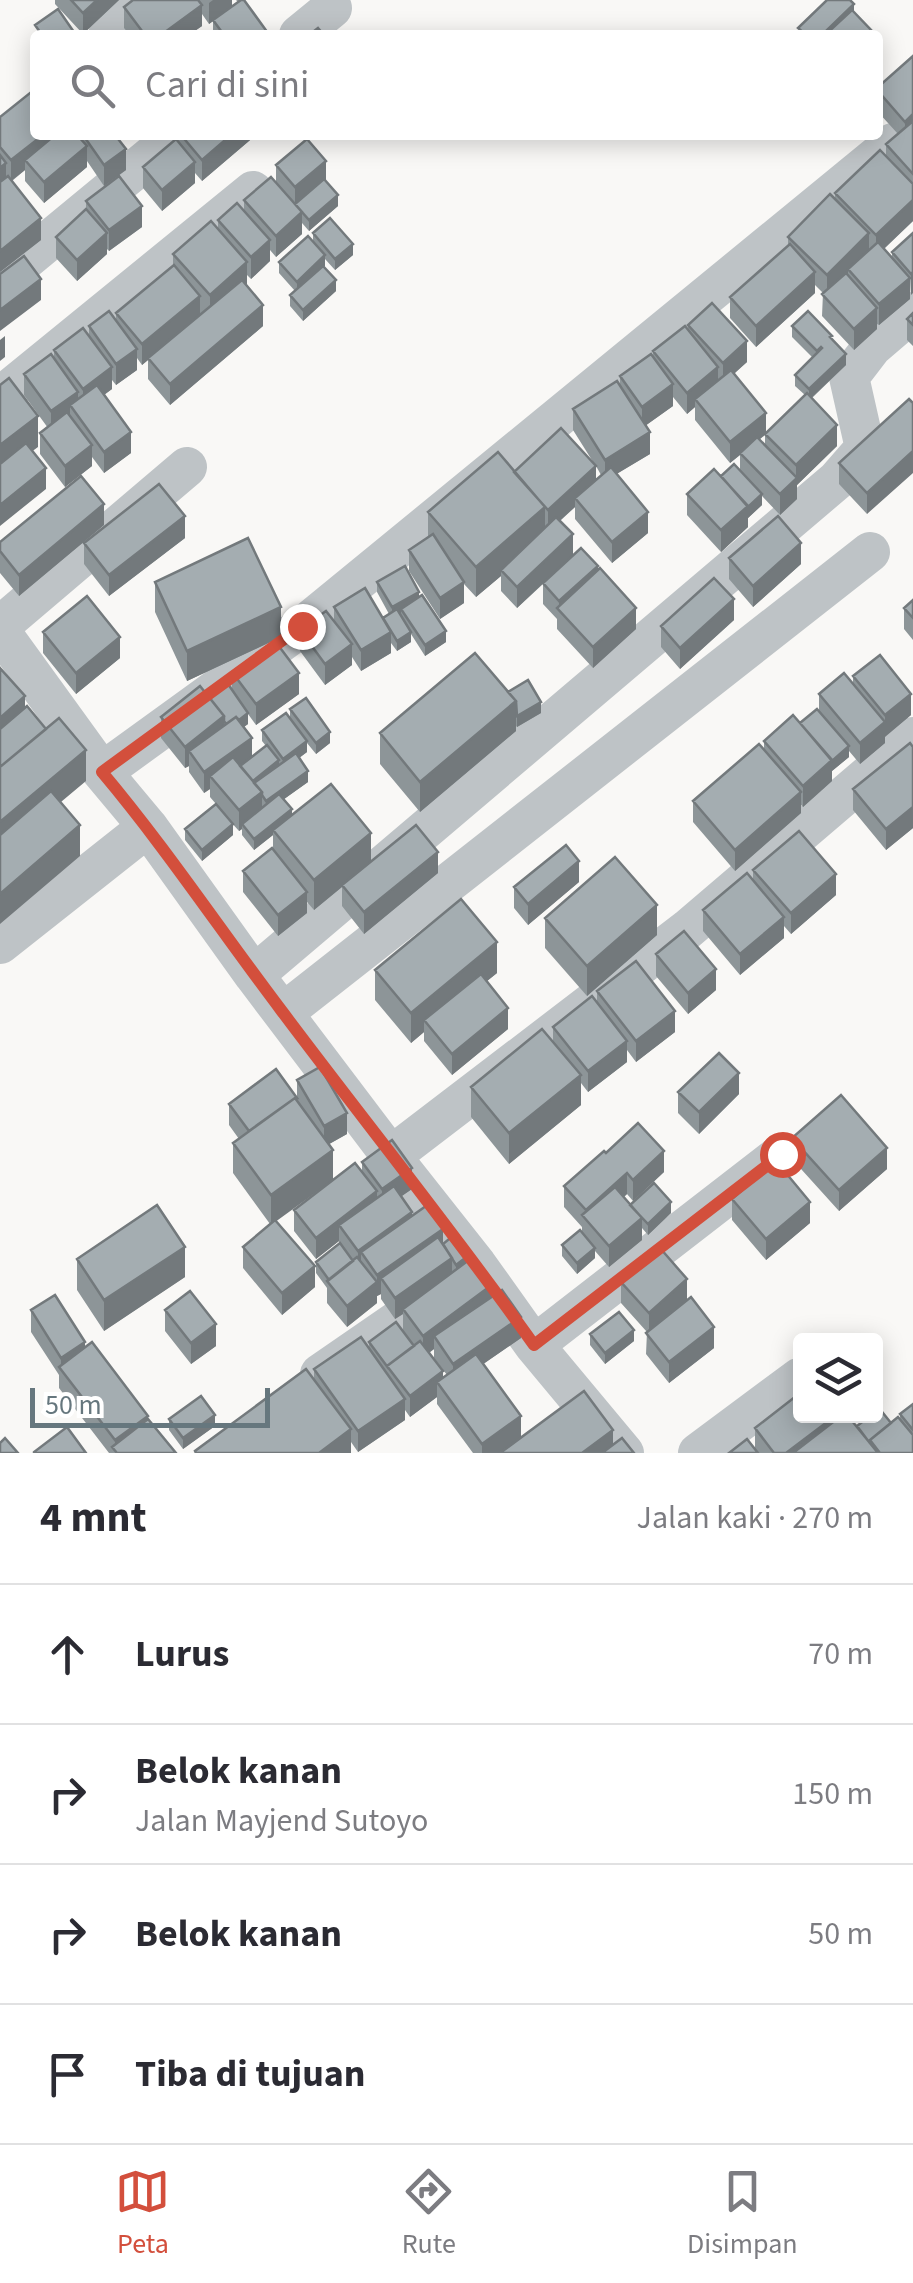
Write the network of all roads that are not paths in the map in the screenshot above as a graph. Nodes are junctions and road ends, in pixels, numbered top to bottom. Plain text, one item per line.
1 (144, 0) edge
2 (332, 8) dead end
3 (113, 30) edge
4 (305, 30) edge
5 (172, 140) edge
6 (893, 143) edge
7 (252, 191) edge
8 (0, 281) edge
9 (913, 312) edge
10 (0, 397) edge
11 (188, 467) dead end
12 (870, 552) dead end
13 (0, 629) edge
14 (913, 737) edge
15 (102, 772) junction
16 (148, 827) junction
17 (0, 944) edge
18 (254, 975) junction
19 (282, 1013) junction
20 (782, 1154) dead end
21 (391, 1156) junction
22 (477, 1266) junction
23 (534, 1345) junction
24 (793, 1382) edge
25 (292, 1394) edge
26 (624, 1453) edge
27 (698, 1453) edge

1 - 3 street
2 - 4 street
5 - 8 street
6 - 15 street
7 - 10 street
9 - 18 street
11 - 13 street
12 - 19 street
13 - 15 street
14 - 21 street
15 - 16 street
16 - 17 street
16 - 18 street
18 - 19 street
19 - 21 street
20 - 23 street
21 - 22 street
22 - 23 street
22 - 25 street
23 - 26 street
24 - 27 street

